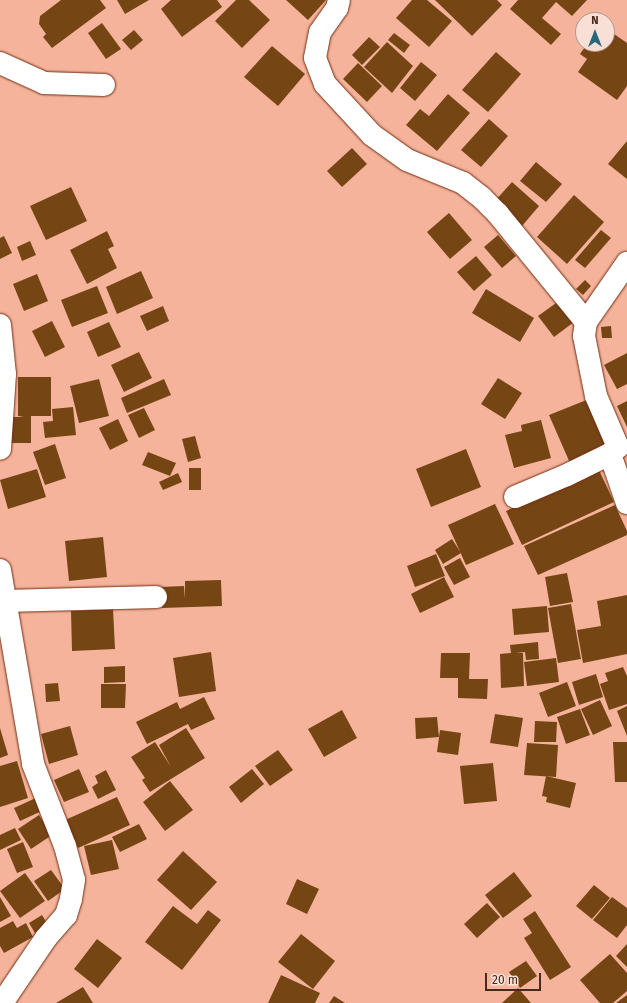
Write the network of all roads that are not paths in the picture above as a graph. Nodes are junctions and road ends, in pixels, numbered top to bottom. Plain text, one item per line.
1 (339, 0) edge
2 (0, 63) edge
3 (104, 85) dead end
4 (627, 263) edge
5 (586, 322) junction
6 (0, 325) edge
7 (0, 449) edge
8 (610, 454) junction
9 (515, 497) dead end
10 (627, 502) edge
11 (0, 570) edge
12 (156, 597) dead end
13 (6, 601) junction
14 (2, 1003) edge

1 - 5 street
2 - 3 street
4 - 5 street
5 - 8 street
6 - 7 street
8 - 9 street
8 - 10 street
11 - 13 street
12 - 13 street
13 - 14 street

